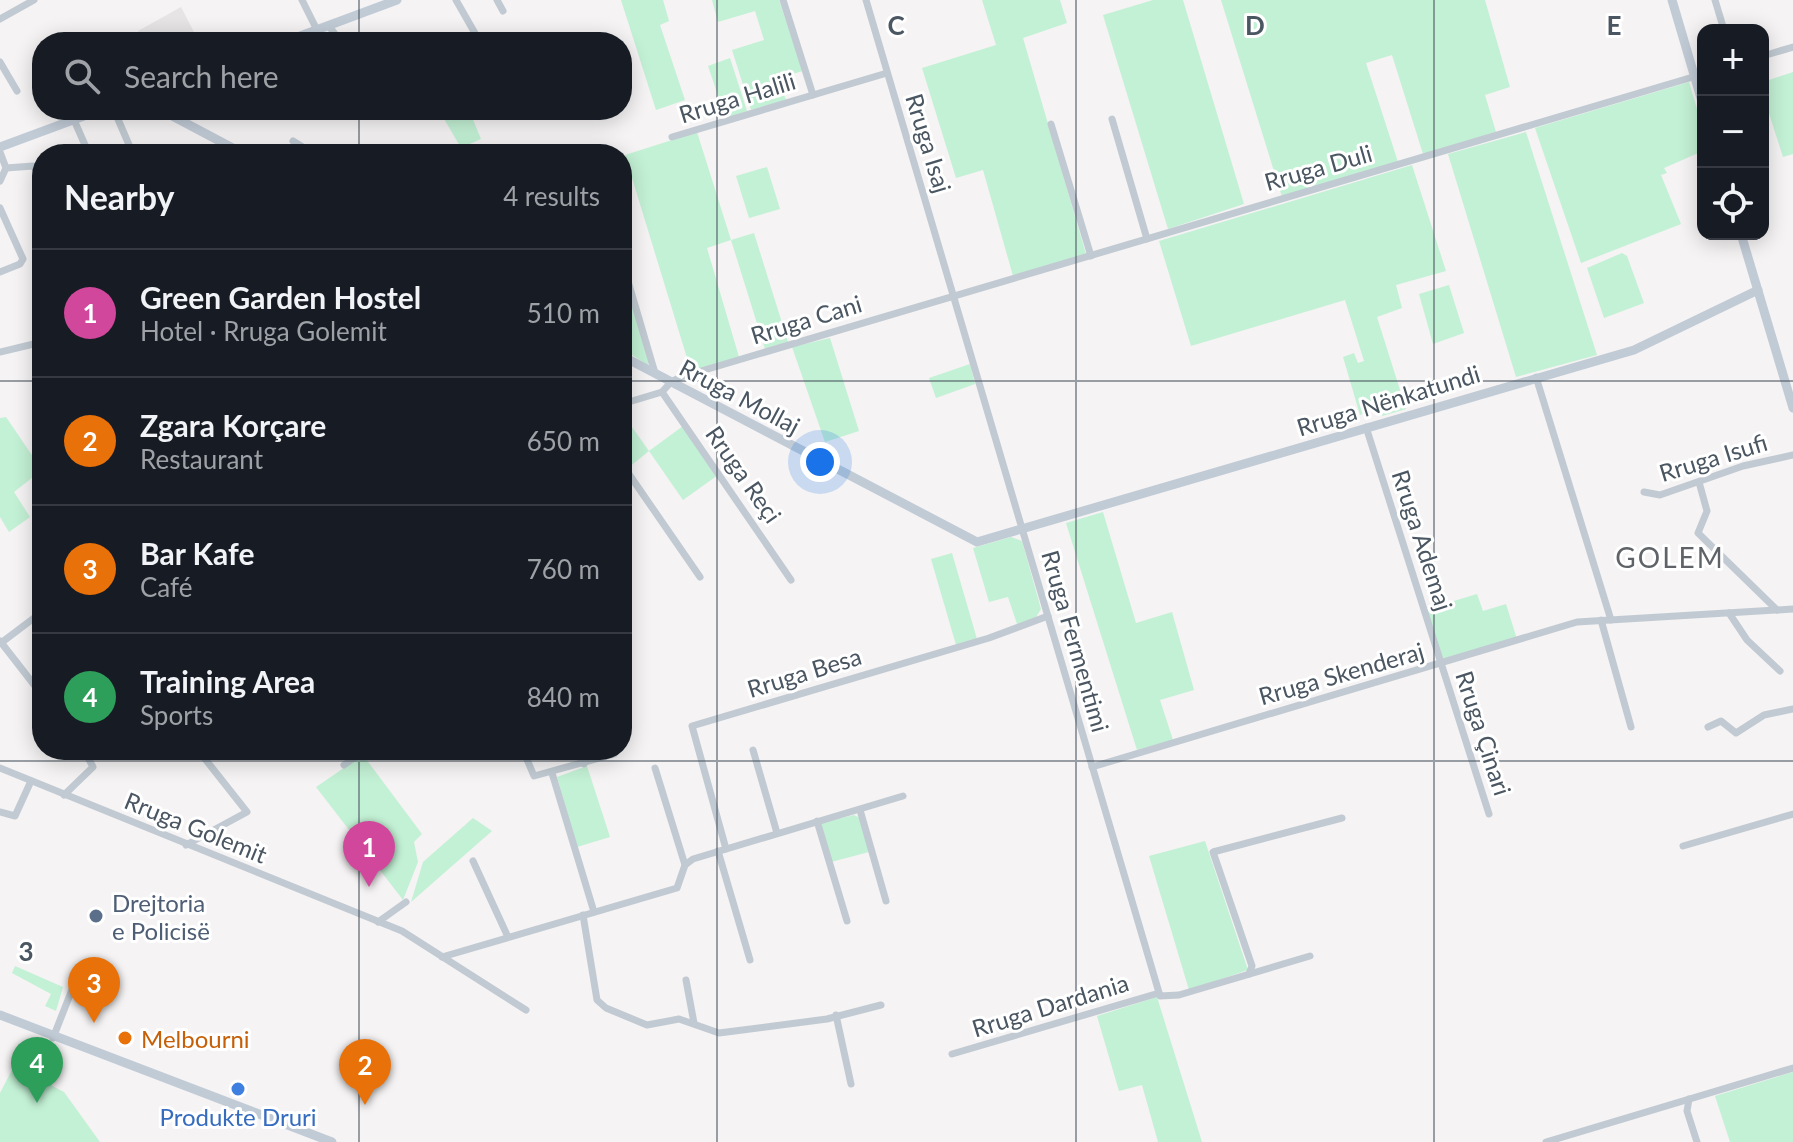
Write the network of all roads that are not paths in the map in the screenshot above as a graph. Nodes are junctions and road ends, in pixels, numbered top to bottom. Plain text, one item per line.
1 (34, 0) edge
2 (302, 0) edge
3 (397, 0) edge
4 (456, 0) edge
5 (497, 0) edge
6 (783, 0) edge
7 (866, 0) edge
8 (1672, 0) edge
9 (1715, 0) edge
10 (366, 6) edge
11 (503, 11) dead end
12 (0, 19) edge
13 (1722, 24) edge
14 (328, 25) junction
15 (317, 30) junction
16 (312, 32) edge
17 (333, 32) edge
18 (474, 32) edge
19 (1793, 47) edge
20 (1769, 54) edge
21 (0, 62) edge
22 (1697, 70) edge
23 (887, 73) junction
24 (1697, 77) edge
25 (17, 91) dead end
26 (813, 95) junction
27 (1112, 119) dead end
28 (74, 120) joint
29 (118, 120) edge
30 (180, 120) edge
31 (1051, 124) dead end
32 (672, 137) dead end
33 (293, 141) dead end
34 (85, 144) edge
35 (129, 144) edge
36 (225, 144) edge
37 (298, 144) edge
38 (0, 149) edge
39 (32, 166) edge
40 (6, 168) junction
41 (0, 181) edge
42 (0, 208) edge
43 (1147, 239) junction
44 (1743, 240) edge
45 (1091, 256) junction
46 (0, 272) edge
47 (1758, 290) junction
48 (632, 295) edge
49 (954, 296) junction
50 (32, 344) edge
51 (0, 352) edge
52 (632, 361) edge
53 (655, 373) junction
54 (1536, 377) junction
55 (671, 382) junction
56 (662, 392) junction
57 (632, 401) edge
58 (1793, 408) edge
59 (1366, 427) junction
60 (1793, 455) edge
61 (632, 478) edge
62 (1699, 482) junction
63 (1644, 492) dead end
64 (1023, 530) junction
65 (700, 577) dead end
66 (791, 580) dead end
67 (1793, 609) edge
68 (1777, 610) junction
69 (1729, 613) junction
70 (1048, 616) junction
71 (32, 619) edge
72 (1606, 620) junction
73 (0, 642) edge
74 (1442, 665) junction
75 (1780, 671) dead end
76 (32, 682) edge
77 (1793, 709) edge
78 (1631, 727) dead end
79 (1708, 727) dead end
80 (753, 750) dead end
81 (89, 760) edge
82 (206, 760) edge
83 (351, 760) edge
84 (527, 760) edge
85 (583, 760) edge
86 (596, 760) edge
87 (584, 764) junction
88 (344, 765) dead end
89 (1092, 767) junction
90 (0, 768) edge
91 (655, 768) dead end
92 (552, 773) junction
93 (31, 781) junction
94 (64, 795) junction
95 (903, 796) dead end
96 (860, 810) junction
97 (0, 812) edge
98 (1489, 814) dead end
99 (1793, 814) edge
100 (1342, 818) dead end
101 (817, 821) junction
102 (777, 833) junction
103 (186, 845) junction
104 (1683, 846) dead end
105 (722, 850) junction
106 (473, 861) dead end
107 (685, 865) junction
108 (886, 901) dead end
109 (406, 902) dead end
110 (594, 912) junction
111 (583, 915) junction
112 (847, 921) dead end
113 (378, 922) junction
114 (508, 937) junction
115 (1310, 956) dead end
116 (442, 957) junction
117 (750, 960) dead end
118 (1249, 974) junction
119 (686, 980) dead end
120 (75, 982) dead end
121 (1160, 994) junction
122 (881, 1005) dead end
123 (526, 1010) dead end
124 (0, 1015) edge
125 (836, 1015) junction
126 (694, 1023) junction
127 (53, 1038) junction
128 (952, 1054) dead end
129 (1793, 1068) edge
130 (851, 1084) dead end
131 (1689, 1099) junction
132 (332, 1142) edge
133 (1546, 1142) edge
134 (1697, 1142) edge

1 - 12 street
2 - 15 street
3 - 10 street
4 - 18 street
5 - 11 street
6 - 26 street, Rruga Halili
7 - 23 street, Rruga Isaj
8 - 22 street
9 - 13 street
10 - 14 street
14 - 15 street
14 - 17 street
15 - 16 street
19 - 20 street
21 - 25 street
23 - 26 street, Rruga Halili
23 - 49 street, Rruga Isaj
24 - 43 street, Rruga Duli
26 - 32 street, Rruga Halili
27 - 43 street
28 - 34 street
28 - 38 street
29 - 35 street
30 - 36 street
31 - 45 street
33 - 37 street
38 - 40 street
39 - 40 street
40 - 41 street
42 - 46 street
43 - 45 street, Rruga Duli
44 - 47 street
45 - 49 street, Rruga Duli
47 - 54 street, Rruga Nënkatundi
47 - 58 street
48 - 53 street, Rruga Mollaj
49 - 55 street, Rruga Cani
49 - 64 street, Rruga Fermentimi
50 - 51 street
52 - 53 street, Rruga Mollaj
53 - 55 street, Rruga Mollaj
54 - 59 street, Rruga Nënkatundi
54 - 72 street
55 - 56 street
55 - 64 street, Rruga Mollaj
56 - 57 street
56 - 66 street, Rruga Reçi
59 - 64 street, Rruga Nënkatundi
59 - 74 street, Rruga Ademaj
60 - 62 street, Rruga Isufi
61 - 65 street
62 - 63 street, Rruga Isufi
62 - 68 street
64 - 70 street, Rruga Fermentimi
67 - 68 street, Rruga Skenderaj
68 - 69 street, Rruga Skenderaj
69 - 72 street, Rruga Skenderaj
69 - 75 street
70 - 89 street, Rruga Fermentimi
70 - 105 street, Rruga Besa
71 - 73 street
72 - 74 street, Rruga Skenderaj
72 - 78 street
73 - 76 street
74 - 89 street, Rruga Skenderaj
74 - 98 street, Rruga Çinari
77 - 79 street
80 - 102 street
81 - 94 street
82 - 103 street
83 - 88 street
84 - 92 street
85 - 87 street
86 - 87 street
87 - 92 street
89 - 121 street, Rruga Fermentimi
90 - 93 street, Rruga Golemit
91 - 107 street
92 - 110 street
93 - 94 street, Rruga Golemit
93 - 97 street
94 - 103 street, Rruga Golemit
95 - 96 street
96 - 101 street
96 - 108 street
99 - 104 street
100 - 118 street
101 - 102 street
101 - 112 street
102 - 105 street
103 - 113 street, Rruga Golemit
105 - 107 street
105 - 117 street
106 - 114 street
107 - 110 street
109 - 113 street
110 - 111 street
111 - 114 street
111 - 126 street
113 - 116 street, Rruga Golemit
114 - 116 street
115 - 118 street, Rruga Dardania
116 - 123 street, Rruga Golemit
118 - 121 street, Rruga Dardania
119 - 126 street
120 - 127 street
121 - 128 street, Rruga Dardania
122 - 125 street
124 - 127 street
125 - 126 street
125 - 130 street
127 - 132 street
129 - 131 street
131 - 133 street
131 - 134 street

